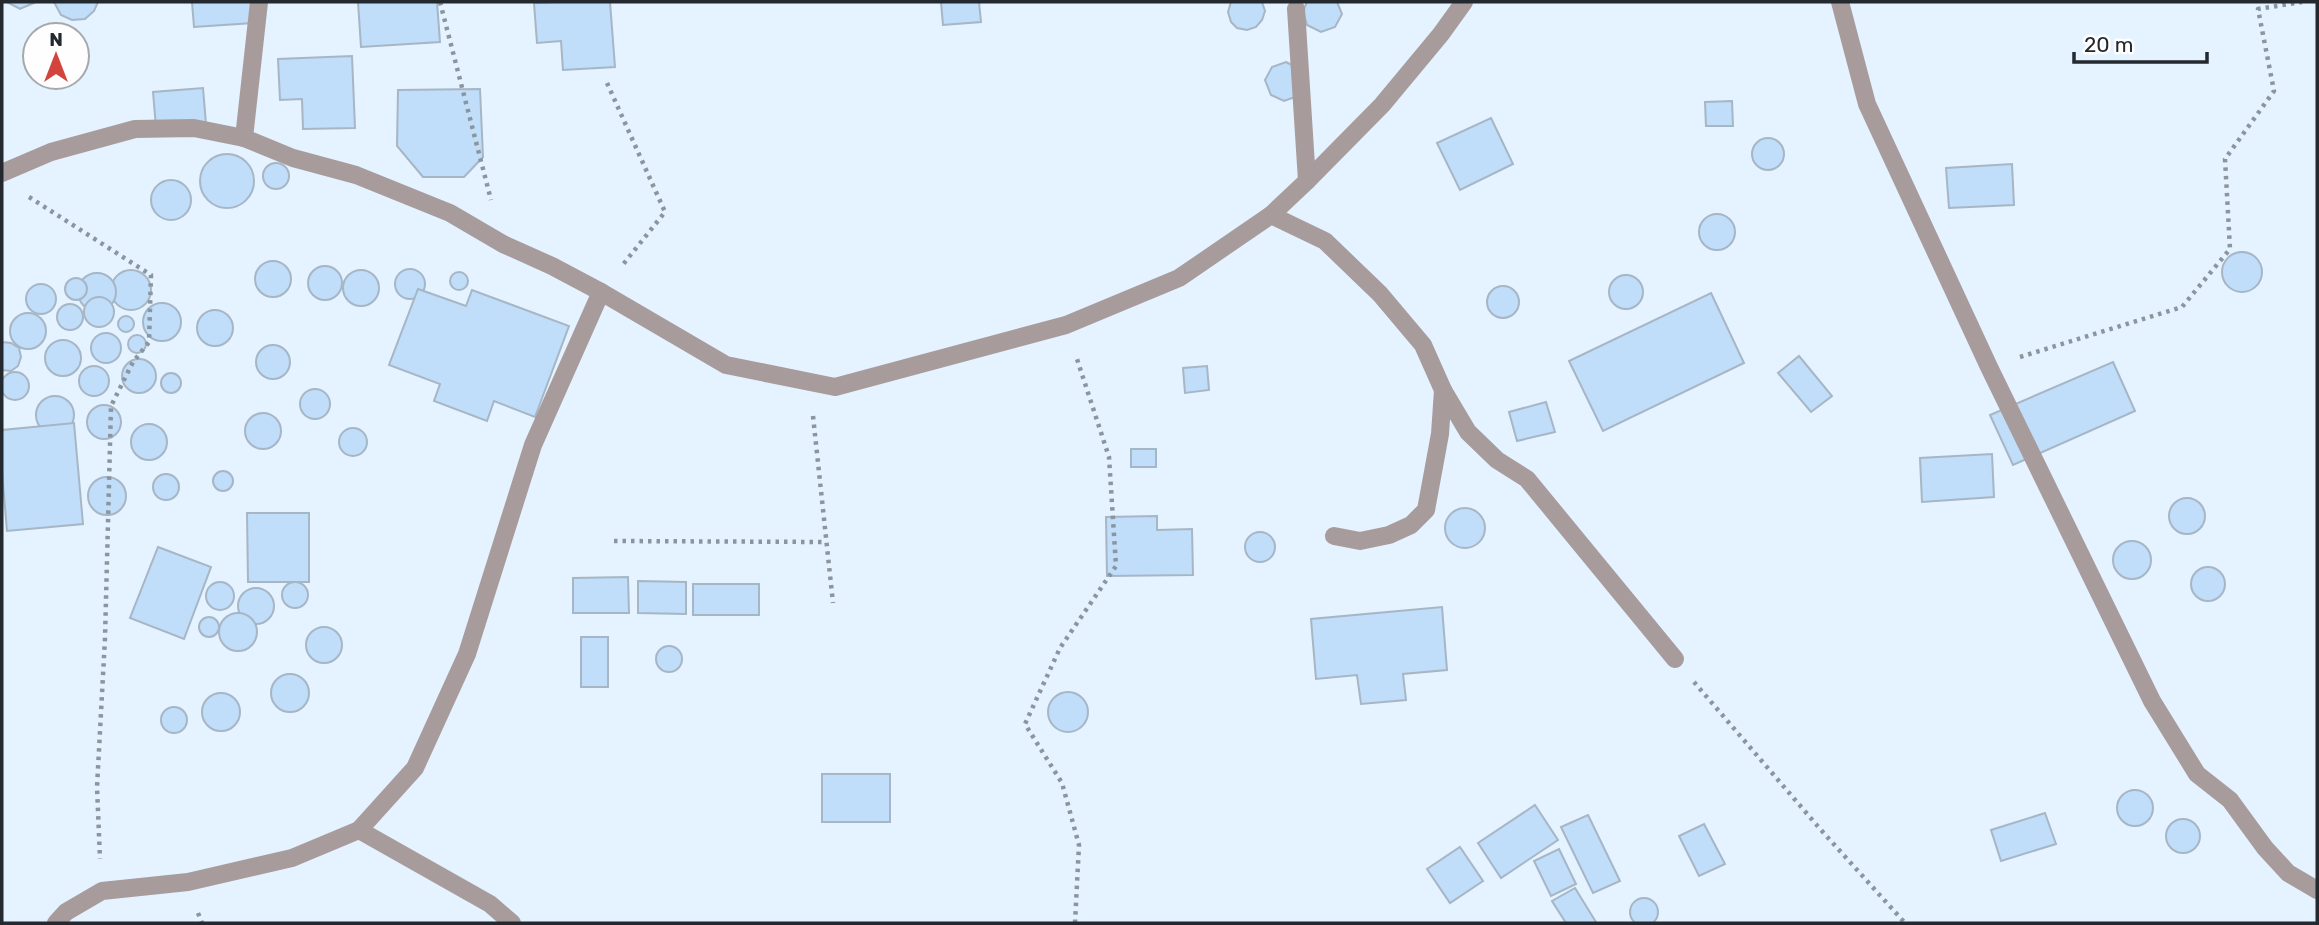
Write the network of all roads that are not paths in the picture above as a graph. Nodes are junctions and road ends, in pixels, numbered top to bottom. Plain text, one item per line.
1 (259, 2) edge
2 (1464, 2) edge
3 (1840, 2) edge
4 (1296, 9) dead end
5 (244, 138) junction
6 (2, 173) edge
7 (1307, 181) junction
8 (1271, 215) junction
9 (601, 292) junction
10 (1443, 390) junction
11 (1334, 536) dead end
12 (1675, 659) road end
13 (359, 830) junction
14 (2317, 890) edge
15 (56, 923) edge
16 (512, 923) edge

1 - 5 street
2 - 7 street
3 - 14 street
4 - 7 street
5 - 6 street
5 - 9 street
7 - 8 street
8 - 9 street
8 - 10 street
9 - 13 street
10 - 11 street
10 - 12 street
13 - 15 street
13 - 16 street

